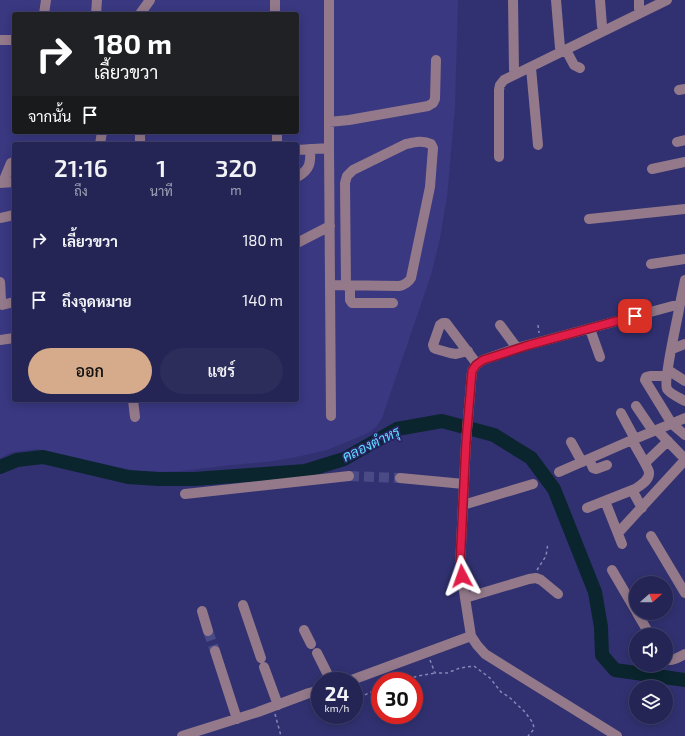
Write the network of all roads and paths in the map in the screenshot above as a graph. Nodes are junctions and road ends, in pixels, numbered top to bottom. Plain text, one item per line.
1 (46, 0) edge
2 (97, 0) edge
3 (150, 0) edge
4 (275, 0) edge
5 (329, 0) edge
6 (513, 0) edge
7 (556, 0) edge
8 (600, 0) edge
9 (667, 0) edge
10 (44, 12) edge
11 (96, 12) edge
12 (141, 12) edge
13 (275, 12) edge
14 (602, 26) dead end
15 (0, 40) edge
16 (12, 40) edge
17 (563, 49) junction
18 (436, 60) dead end
19 (531, 68) junction
20 (580, 68) dead end
21 (514, 70) dead end
22 (329, 122) junction
23 (538, 145) dead end
24 (329, 148) junction
25 (299, 150) edge
26 (310, 150) junction
27 (499, 157) dead end
28 (685, 162) edge
29 (12, 163) edge
30 (652, 169) dead end
31 (299, 175) edge
32 (12, 182) edge
33 (1, 183) edge
34 (685, 209) edge
35 (12, 215) edge
36 (0, 218) edge
37 (589, 219) dead end
38 (330, 226) junction
39 (299, 242) edge
40 (685, 259) edge
41 (651, 264) dead end
42 (685, 280) edge
43 (0, 282) edge
44 (330, 286) junction
45 (348, 286) junction
46 (12, 302) edge
47 (392, 303) dead end
48 (680, 304) junction
49 (500, 325) dead end
50 (590, 329) junction
51 (12, 338) edge
52 (0, 340) edge
53 (685, 344) edge
54 (517, 348) junction
55 (672, 349) junction
56 (468, 351) dead end
57 (600, 358) dead end
58 (477, 364) junction
59 (667, 373) junction
60 (685, 381) edge
61 (685, 401) edge
62 (133, 402) edge
63 (636, 406) dead end
64 (621, 413) dead end
65 (331, 416) dead end
66 (135, 417) dead end
67 (685, 418) edge
68 (672, 424) junction
69 (655, 430) junction
70 (685, 435) edge
71 (633, 439) junction
72 (668, 441) junction
73 (571, 442) dead end
74 (585, 460) junction
75 (685, 460) edge
76 (644, 463) junction
77 (607, 465) dead end
78 (559, 472) dead end
79 (349, 476) tunnel mouth
80 (400, 478) tunnel mouth
81 (464, 484) junction
82 (533, 484) dead end
83 (632, 490) junction
84 (185, 494) dead end
85 (605, 501) junction
86 (463, 505) junction
87 (587, 508) dead end
88 (642, 508) junction
89 (618, 533) junction
90 (651, 536) dead end
91 (548, 543) dead end
92 (622, 544) dead end
93 (612, 570) dead end
94 (529, 579) junction
95 (685, 593) edge
96 (558, 594) dead end
97 (465, 598) junction
98 (629, 599) edge
99 (243, 605) dead end
100 (202, 611) dead end
101 (208, 630) tunnel mouth
102 (304, 630) dead end
103 (471, 636) junction
104 (215, 652) tunnel mouth
105 (427, 653) junction
106 (685, 654) edge
107 (673, 660) edge
108 (326, 672) edge
109 (435, 673) junction
110 (423, 675) edge
111 (363, 676) edge
112 (311, 693) edge
113 (275, 706) junction
114 (237, 719) junction
115 (197, 734) edge
116 (182, 736) edge
117 (280, 736) edge
118 (528, 736) edge
119 (617, 736) edge

1 - 10 street
2 - 11 street
3 - 12 street
4 - 13 street
5 - 22 street
6 - 21 street
7 - 17 street
8 - 14 street
9 - 17 street
15 - 16 street
17 - 19 street
17 - 20 street
18 - 22 street
19 - 23 street
19 - 27 street
22 - 24 street
24 - 26 street
24 - 38 street
25 - 26 street
26 - 31 street
28 - 30 street
29 - 33 street
32 - 33 street
34 - 37 street
35 - 36 street
38 - 39 street
38 - 44 street
40 - 41 street
42 - 48 street
43 - 46 street
44 - 45 street
44 - 65 street
45 - 45 street
45 - 47 street
48 - 50 street
48 - 55 street
49 - 54 street
50 - 54 street
50 - 57 street
51 - 52 street
53 - 55 street
54 - 58 street
55 - 59 street
56 - 58 street
58 - 81 street
59 - 60 street
59 - 61 street
59 - 68 street
62 - 66 street
63 - 69 street
64 - 71 street
67 - 68 street
68 - 69 street
68 - 70 street
69 - 71 street
69 - 72 street
71 - 74 street
71 - 76 street
72 - 75 street
72 - 76 street
73 - 74 street
74 - 77 street
74 - 78 street
75 - 88 street
76 - 83 street
79 - 84 street
80 - 81 street
81 - 86 street
82 - 86 street
83 - 85 street
83 - 88 street
85 - 87 street
85 - 89 street
86 - 97 street
88 - 89 street
89 - 92 street
90 - 95 street
91 - 94 path
93 - 98 street
94 - 96 street
94 - 97 street
97 - 103 street
99 - 113 street
100 - 101 street
102 - 108 street
103 - 105 street
103 - 119 street
104 - 114 street
105 - 109 path
105 - 111 street
106 - 107 street
109 - 110 path
109 - 118 path
112 - 113 street
113 - 114 street
113 - 117 path
114 - 115 street
115 - 116 street

